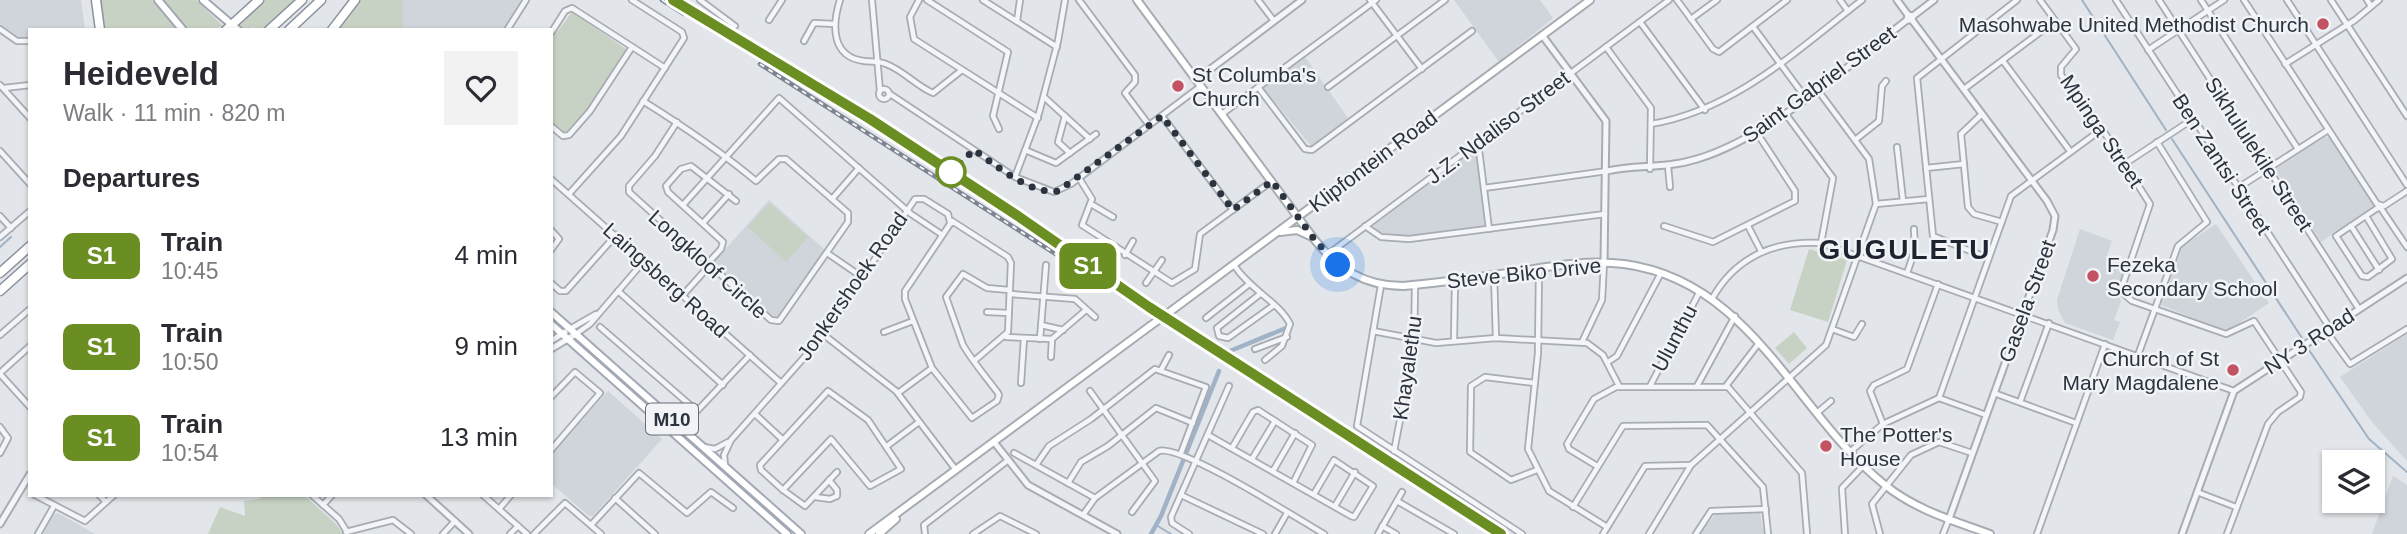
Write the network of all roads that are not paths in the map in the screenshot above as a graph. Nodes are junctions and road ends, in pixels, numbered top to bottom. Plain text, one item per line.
1 (96, 0) edge
2 (158, 0) edge
3 (204, 0) edge
4 (259, 0) edge
5 (302, 0) edge
6 (321, 0) edge
7 (355, 0) edge
8 (526, 0) edge
9 (632, 0) edge
10 (700, 0) edge
11 (782, 0) edge
12 (840, 0) edge
13 (872, 0) edge
14 (919, 0) edge
15 (927, 0) edge
16 (983, 0) edge
17 (1020, 0) edge
18 (1065, 0) edge
19 (1079, 0) edge
20 (1137, 0) edge
21 (1258, 0) edge
22 (1301, 0) edge
23 (1445, 0) edge
24 (1590, 0) edge
25 (1669, 0) edge
26 (1677, 0) edge
27 (1717, 0) edge
28 (1787, 0) edge
29 (1840, 0) edge
30 (1862, 0) edge
31 (1897, 0) edge
32 (1934, 0) edge
33 (2017, 0) edge
34 (2040, 0) edge
35 (2116, 0) edge
36 (2158, 0) edge
37 (2201, 0) edge
38 (2224, 0) edge
39 (2244, 0) edge
40 (2287, 0) edge
41 (2331, 0) edge
42 (2367, 0) edge
43 (2379, 0) edge
44 (1372, 1) edge
45 (2371, 6) junction
46 (2208, 10) junction
47 (1848, 11) junction
48 (1910, 18) junction
49 (1691, 19) junction
50 (769, 20) dead end
51 (1017, 21) junction
52 (1274, 21) junction
53 (2055, 21) junction
54 (1640, 22) junction
55 (835, 24) junction
56 (2347, 24) junction
57 (735, 26) dead end
58 (1753, 27) junction
59 (100, 28) edge
60 (181, 28) edge
61 (232, 28) edge
62 (271, 28) edge
63 (291, 28) edge
64 (334, 28) edge
65 (508, 28) edge
66 (0, 29) edge
67 (553, 30) edge
68 (2178, 30) junction
69 (1472, 31) dead end
70 (1542, 35) junction
71 (1396, 36) junction
72 (28, 41) edge
73 (804, 41) dead end
74 (2315, 44) junction
75 (632, 47) junction
76 (1057, 47) junction
77 (1606, 47) junction
78 (2148, 50) junction
79 (1940, 57) junction
80 (2003, 61) junction
81 (878, 62) junction
82 (1779, 62) junction
83 (2285, 64) junction
84 (665, 68) junction
85 (1422, 69) junction
86 (962, 70) junction
87 (1571, 73) junction
88 (1886, 80) dead end
89 (28, 85) edge
90 (1198, 85) junction
91 (1, 86) edge
92 (18, 86) junction
93 (1258, 87) junction
94 (1328, 87) dead end
95 (1817, 89) junction
96 (1964, 89) junction
97 (883, 90) junction
98 (999, 94) junction
99 (889, 95) junction
100 (1044, 96) junction
101 (1805, 97) junction
102 (12, 98) junction
103 (643, 101) junction
104 (1705, 110) junction
105 (1785, 113) junction
106 (1222, 114) junction
107 (1982, 114) junction
108 (28, 116) edge
109 (1162, 116) junction
110 (2407, 116) edge
111 (1065, 117) junction
112 (1038, 118) junction
113 (2193, 119) junction
114 (677, 122) junction
115 (1651, 124) junction
116 (1149, 125) junction
117 (553, 128) edge
118 (999, 129) dead end
119 (2102, 129) junction
120 (2328, 130) junction
121 (1757, 133) junction
122 (1096, 134) dead end
123 (1090, 139) junction
124 (1855, 140) junction
125 (1478, 142) junction
126 (2157, 142) junction
127 (1897, 148) dead end
128 (2298, 149) junction
129 (1025, 150) junction
130 (0, 151) edge
131 (2070, 151) junction
132 (1070, 153) junction
133 (727, 155) junction
134 (2126, 163) junction
135 (1964, 164) junction
136 (1668, 166) junction
137 (859, 168) junction
138 (1926, 168) junction
139 (1017, 169) junction
140 (1650, 169) junction
141 (2268, 169) junction
142 (1003, 170) junction
143 (1607, 171) junction
144 (708, 177) junction
145 (1015, 177) junction
146 (1079, 178) junction
147 (553, 180) edge
148 (2032, 180) junction
149 (1272, 181) junction
150 (28, 182) edge
151 (2407, 185) edge
152 (1670, 187) dead end
153 (1484, 188) junction
154 (2238, 188) junction
155 (2405, 192) edge
156 (569, 194) junction
157 (729, 194) junction
158 (832, 199) junction
159 (1929, 199) junction
160 (2407, 200) edge
161 (736, 201) dead end
162 (1903, 201) junction
163 (1091, 204) junction
164 (1876, 204) junction
165 (683, 205) junction
166 (2380, 207) junction
167 (1233, 210) junction
168 (906, 211) junction
169 (28, 213) edge
170 (1605, 214) junction
171 (0, 216) edge
172 (2365, 216) junction
173 (1112, 217) dead end
174 (1298, 218) junction
175 (950, 222) junction
176 (2001, 222) junction
177 (703, 223) junction
178 (1365, 226) junction
179 (1664, 226) dead end
180 (1748, 226) junction
181 (2351, 226) junction
182 (11, 228) junction
183 (1489, 229) junction
184 (1914, 229) dead end
185 (553, 232) edge
186 (1279, 232) junction
187 (941, 234) junction
188 (615, 235) junction
189 (0, 237) edge
190 (1314, 239) junction
191 (1133, 241) dead end
192 (28, 242) edge
193 (1821, 243) junction
194 (553, 247) edge
195 (2407, 247) edge
196 (28, 248) edge
197 (1760, 251) junction
198 (827, 253) junction
199 (1125, 255) junction
200 (1327, 255) junction
201 (1859, 256) junction
202 (1988, 258) junction
203 (1162, 260) dead end
204 (644, 261) junction
205 (1604, 263) junction
206 (10, 264) junction
207 (709, 264) junction
208 (1046, 265) dead end
209 (1234, 265) junction
210 (28, 266) edge
211 (1539, 269) junction
212 (2379, 270) junction
213 (0, 273) edge
214 (1153, 273) junction
215 (1661, 273) junction
216 (1907, 273) junction
217 (1494, 275) junction
218 (862, 277) junction
219 (2407, 278) edge
220 (1455, 280) junction
221 (1146, 283) dead end
222 (1938, 284) junction
223 (553, 285) edge
224 (1248, 285) junction
225 (1381, 285) junction
226 (1415, 285) junction
227 (0, 291) edge
228 (618, 291) junction
229 (1700, 291) junction
230 (1010, 292) junction
231 (1260, 294) junction
232 (683, 295) junction
233 (1043, 296) junction
234 (1975, 297) junction
235 (1712, 299) junction
236 (1274, 306) junction
237 (2155, 309) junction
238 (2359, 309) junction
239 (1086, 310) junction
240 (28, 311) edge
241 (987, 312) dead end
242 (1009, 313) junction
243 (553, 314) edge
244 (2022, 314) junction
245 (1735, 316) junction
246 (1095, 317) dead end
247 (1206, 318) dead end
248 (913, 321) junction
249 (2049, 323) junction
250 (1862, 324) dead end
251 (1041, 325) junction
252 (553, 326) edge
253 (600, 327) dead end
254 (1832, 329) junction
255 (2328, 329) junction
256 (2407, 329) edge
257 (1063, 330) junction
258 (573, 331) junction
259 (1373, 331) junction
260 (884, 332) dead end
261 (562, 333) junction
262 (0, 335) edge
263 (824, 335) junction
264 (1005, 337) junction
265 (1287, 337) junction
266 (1024, 338) junction
267 (1052, 338) junction
268 (1496, 338) junction
269 (568, 339) junction
270 (1040, 339) junction
271 (1415, 339) junction
272 (553, 340) edge
273 (1454, 341) junction
274 (1582, 342) junction
275 (1759, 342) junction
276 (1538, 343) junction
277 (2105, 343) junction
278 (553, 348) edge
279 (1255, 349) dead end
280 (28, 350) edge
281 (750, 355) junction
282 (1169, 355) dead end
283 (2138, 355) junction
284 (1051, 357) dead end
285 (1265, 360) dead end
286 (974, 361) junction
287 (2281, 361) junction
288 (1608, 362) junction
289 (932, 368) junction
290 (1161, 370) junction
291 (0, 374) edge
292 (1790, 379) junction
293 (781, 383) junction
294 (1021, 383) dead end
295 (1535, 383) junction
296 (723, 385) junction
297 (1229, 386) dead end
298 (1619, 386) junction
299 (1650, 386) junction
300 (1697, 386) junction
301 (1726, 386) junction
302 (1090, 391) dead end
303 (2234, 391) junction
304 (898, 393) junction
305 (1994, 393) junction
306 (553, 395) edge
307 (1938, 398) junction
308 (1831, 401) dead end
309 (2020, 402) junction
310 (28, 405) edge
311 (1104, 409) junction
312 (1751, 412) junction
313 (1818, 412) junction
314 (754, 414) junction
315 (1986, 415) junction
316 (1275, 421) junction
317 (919, 422) junction
318 (1193, 423) junction
319 (2076, 423) junction
320 (1883, 424) junction
321 (0, 427) edge
322 (1295, 433) junction
323 (1122, 435) junction
324 (1208, 435) junction
325 (1721, 438) junction
326 (782, 439) junction
327 (731, 440) junction
328 (994, 442) junction
329 (703, 446) junction
330 (887, 446) junction
331 (553, 448) edge
332 (1232, 448) junction
333 (1394, 451) junction
334 (1851, 451) junction
335 (0, 453) edge
336 (1014, 453) dead end
337 (1972, 453) junction
338 (1184, 455) junction
339 (1252, 459) junction
340 (1007, 461) junction
341 (1196, 461) junction
342 (1142, 463) junction
343 (1691, 465) junction
344 (1864, 465) junction
345 (725, 466) junction
346 (1036, 466) junction
347 (1597, 466) junction
348 (956, 470) junction
349 (1537, 470) junction
350 (1273, 471) junction
351 (837, 472) dead end
352 (1355, 472) junction
353 (28, 477) edge
354 (829, 480) junction
355 (1068, 483) junction
356 (1293, 483) junction
357 (1887, 486) junction
358 (21, 487) junction
359 (783, 490) junction
360 (28, 491) edge
361 (1402, 492) dead end
362 (2197, 492) junction
363 (1181, 495) junction
364 (1314, 495) junction
365 (38, 497) edge
366 (101, 497) edge
367 (112, 497) edge
368 (314, 497) edge
369 (330, 497) edge
370 (428, 497) edge
371 (485, 497) edge
372 (509, 497) edge
373 (814, 497) junction
374 (921, 497) junction
375 (615, 498) junction
376 (1095, 498) junction
377 (1397, 501) junction
378 (106, 502) junction
379 (323, 505) junction
380 (54, 506) junction
381 (1335, 506) junction
382 (1573, 507) junction
383 (2236, 507) junction
384 (733, 508) dead end
385 (499, 509) junction
386 (1766, 509) junction
387 (1132, 512) dead end
388 (1287, 513) junction
389 (1083, 515) junction
390 (1949, 519) junction
391 (454, 521) junction
392 (0, 524) edge
393 (591, 525) junction
394 (518, 526) junction
395 (1382, 526) junction
396 (1607, 527) junction
397 (347, 533) edge
398 (1115, 533) edge
399 (38, 534) edge
400 (411, 534) edge
401 (443, 534) edge
402 (469, 534) edge
403 (510, 534) edge
404 (527, 534) edge
405 (534, 534) edge
406 (601, 534) edge
407 (655, 534) edge
408 (787, 534) edge
409 (801, 534) edge
410 (869, 534) edge
411 (879, 534) edge
412 (925, 534) edge
413 (974, 534) edge
414 (1036, 534) edge
415 (1189, 534) edge
416 (1263, 534) edge
417 (1275, 534) edge
418 (1324, 534) edge
419 (1378, 534) edge
420 (1396, 534) edge
421 (1454, 534) edge
422 (1522, 534) edge
423 (1603, 534) edge
424 (1649, 534) edge
425 (1696, 534) edge
426 (1768, 534) edge
427 (1807, 534) edge
428 (1845, 534) edge
429 (1880, 534) edge
430 (1943, 534) edge
431 (1990, 534) edge
432 (2037, 534) edge
433 (2182, 534) edge
434 (2227, 534) edge

1 - 59 highway
2 - 60 main road
3 - 61 main road
4 - 61 highway
5 - 62 highway
6 - 63 highway
7 - 64 highway
8 - 65 street
9 - 84 street
10 - 57 street
11 - 50 street
12 - 55 street
13 - 81 street
14 - 86 street
15 - 98 street
16 - 51 street
17 - 51 street
18 - 76 street
19 - 116 street
20 - 90 main road, Steve Biko Drive
21 - 52 street
22 - 52 street
23 - 71 street
24 - 70 main road, Klipfontein Road
25 - 54 street, J.Z. Ndaliso Street
26 - 49 street
27 - 49 street
28 - 58 street
29 - 47 street
30 - 47 street
31 - 48 street, Gasela Street
32 - 48 street, Saint Gabriel Street
33 - 79 street
34 - 53 street, Mpinga Street
35 - 78 street, Ben Zantsi Street
36 - 68 street, Sikhululekile Street
37 - 46 street
38 - 46 street
39 - 83 street
40 - 74 street
41 - 56 street
42 - 45 street
43 - 45 street
44 - 71 street
44 - 93 street
45 - 56 street
46 - 68 street
46 - 128 street
47 - 82 street
48 - 79 street, Gasela Street
48 - 95 street, Saint Gabriel Street
49 - 58 street
51 - 76 street
52 - 90 street
53 - 80 street
53 - 119 street, Mpinga Street
54 - 77 street, J.Z. Ndaliso Street
54 - 104 street
55 - 73 street
55 - 81 street
56 - 74 street
56 - 110 street
58 - 82 street
66 - 72 street
67 - 75 street
68 - 78 street
68 - 141 street, Sikhululekile Street
69 - 85 street
70 - 87 street
70 - 174 main road, Klipfontein Road
71 - 85 street
71 - 94 street
74 - 83 street
74 - 151 street
75 - 84 street
75 - 117 street
76 - 100 street
77 - 87 street, J.Z. Ndaliso Street
77 - 115 street
78 - 113 street, Ben Zantsi Street
79 - 96 street, Gasela Street
79 - 138 street
80 - 96 street
80 - 131 street
81 - 86 street
81 - 97 street
82 - 101 street
82 - 104 street
83 - 120 street
84 - 103 street
85 - 93 street
86 - 98 street
87 - 125 street, J.Z. Ndaliso Street
87 - 143 street
88 - 124 street
89 - 92 street
90 - 106 main road, Steve Biko Drive
90 - 109 street
91 - 92 street
91 - 102 street
92 - 102 street
93 - 106 street
95 - 101 street, Saint Gabriel Street
95 - 124 street
96 - 107 street, Gasela Street
97 - 99 street
97 - 99 street
98 - 112 street
98 - 118 street
99 - 142 street
100 - 111 street
100 - 112 street
101 - 105 street, Saint Gabriel Street
102 - 108 street
103 - 114 street, Longkloof Circle
103 - 156 street
104 - 115 street
105 - 121 street, Saint Gabriel Street
105 - 193 street
106 - 149 main road, Steve Biko Drive
107 - 135 street
107 - 148 street, Gasela Street
109 - 116 street
109 - 167 street
111 - 123 street
111 - 132 street
112 - 129 street
113 - 126 street
113 - 154 street, Ben Zantsi Street
114 - 133 street, Longkloof Circle
114 - 207 street, Longkloof Circle
115 - 140 street
116 - 146 street
119 - 131 street
119 - 134 street, Mpinga Street
120 - 128 street
120 - 166 street
121 - 136 street, Saint Gabriel Street
121 - 180 street
122 - 123 street
123 - 132 street
124 - 164 street
125 - 153 street
125 - 178 street, J.Z. Ndaliso Street
126 - 134 street
126 - 237 street
127 - 162 street
128 - 141 street
129 - 132 street
129 - 139 street
130 - 150 street
131 - 148 street
133 - 137 street
133 - 144 street
133 - 158 street, Longkloof Circle
134 - 237 street, Mpinga Street
135 - 138 street
135 - 176 street
136 - 140 street, Saint Gabriel Street
136 - 152 street
137 - 158 street
137 - 168 street
138 - 159 street
139 - 142 street
139 - 145 street
140 - 143 street, Saint Gabriel Street
141 - 154 street
141 - 238 street, Sikhululekile Street
142 - 145 street
143 - 153 street
143 - 170 street
144 - 157 street
144 - 165 street
144 - 165 street
145 - 146 street
146 - 163 street
147 - 156 street, Laingsberg Road
148 - 176 street
148 - 244 street, Gasela Street
149 - 167 street
149 - 174 main road, Steve Biko Drive
153 - 183 street
154 - 255 street, Ben Zantsi Street
155 - 160 street
155 - 166 street
156 - 188 street, Laingsberg Road
157 - 161 street
157 - 177 street
158 - 198 street, Longkloof Circle
159 - 162 street
159 - 202 street
162 - 164 street
163 - 173 street
163 - 199 street
164 - 201 street
165 - 177 street
166 - 172 street
166 - 195 street
167 - 214 street
168 - 175 street, Jonkershoek Road
168 - 187 street
168 - 218 street, Jonkershoek Road
169 - 182 street
170 - 183 street
170 - 205 street
171 - 182 street
172 - 181 street
172 - 212 street
174 - 186 main road, Klipfontein Road
174 - 190 main road, Steve Biko Drive
175 - 187 street
175 - 230 street
176 - 202 street
177 - 207 street
178 - 183 street
178 - 200 street, J.Z. Ndaliso Street
179 - 180 street
180 - 197 street
181 - 212 street
181 - 212 street
182 - 189 street
184 - 216 street
185 - 194 street
186 - 190 main road
186 - 209 main road, Klipfontein Road
187 - 248 street
188 - 204 street, Laingsberg Road
188 - 223 street
190 - 200 main road, Steve Biko Drive
191 - 199 street
192 - 206 highway
193 - 197 street
193 - 201 street
196 - 206 highway
197 - 235 street
198 - 207 street, Longkloof Circle
198 - 218 street
199 - 214 street
200 - 225 main road, Steve Biko Drive
201 - 216 street
201 - 254 street
202 - 234 street
203 - 214 street
204 - 228 street
204 - 232 street, Laingsberg Road
205 - 211 main road, Steve Biko Drive
205 - 215 main road, Steve Biko Drive
205 - 274 street
206 - 213 highway
207 - 232 street
208 - 233 street
209 - 224 street
209 - 328 main road, Klipfontein Road, bridge
210 - 227 highway
211 - 217 main road, Steve Biko Drive
211 - 276 street
214 - 221 street
215 - 229 main road, Steve Biko Drive
215 - 288 street
216 - 222 street
217 - 220 main road, Steve Biko Drive
217 - 268 street
218 - 263 street, Jonkershoek Road
219 - 238 street, NY 3 Road
220 - 226 main road, Steve Biko Drive
220 - 273 street
222 - 234 street
222 - 320 street
224 - 231 street
224 - 247 street
225 - 226 main road, Steve Biko Drive
225 - 259 street
226 - 271 street, Khayalethu
228 - 258 street
228 - 296 street
229 - 235 main road, Steve Biko Drive
229 - 299 street, Ulunthu
230 - 233 street
230 - 242 street
230 - 286 street
231 - 236 street
231 - 236 street
232 - 281 street, Laingsberg Road
233 - 239 street
233 - 251 street
234 - 244 street
234 - 307 street
235 - 245 main road, Steve Biko Drive
236 - 265 street
237 - 283 street
237 - 287 street, Mpinga Street
238 - 255 street, NY 3 Road
239 - 246 street
239 - 257 street
240 - 262 street
241 - 242 street
242 - 264 street
243 - 258 main road, M10
244 - 249 street
244 - 305 street, Gasela Street
245 - 275 main road, Steve Biko Drive
245 - 300 street
248 - 260 street
248 - 289 street
249 - 277 street
249 - 309 street
250 - 254 street
251 - 257 street
251 - 270 street
252 - 261 main road, M10
253 - 296 street
254 - 292 street
255 - 256 street, Ben Zantsi Street
255 - 287 street, NY 3 Road
257 - 267 street
258 - 261 street
258 - 269 street
258 - 329 main road, M10
259 - 271 street
259 - 333 street
261 - 269 main road, M10
261 - 272 street
263 - 293 street, Jonkershoek Road
263 - 304 street
264 - 266 street
264 - 286 street
265 - 279 street
265 - 285 street
266 - 270 street
266 - 294 street
267 - 270 street
267 - 284 street
268 - 273 street
268 - 276 street
269 - 278 street
269 - 408 main road, M10
271 - 273 street
271 - 333 street, Khayalethu
274 - 276 street
274 - 288 street
275 - 292 main road, Steve Biko Drive
275 - 301 street
276 - 295 street
277 - 283 street
277 - 319 street
280 - 291 street
281 - 293 street, Laingsberg Road
281 - 296 street
282 - 290 street
283 - 303 street
286 - 289 street
287 - 303 street, NY 3 Road
287 - 383 street, Mpinga Street
288 - 298 street
289 - 304 street
290 - 311 street
290 - 318 street
291 - 310 street
292 - 312 street
292 - 313 main road, Steve Biko Drive
293 - 314 street, Jonkershoek Road
295 - 349 street
295 - 349 street
297 - 324 street
298 - 299 street
298 - 347 street
299 - 300 street
300 - 301 street
301 - 312 street
302 - 311 street
303 - 362 street
304 - 317 street
305 - 309 street
305 - 315 street, Gasela Street
306 - 331 street
307 - 315 street
307 - 320 street
308 - 313 street
309 - 319 street
311 - 323 street
311 - 346 street
312 - 325 street
312 - 427 street
313 - 334 main road, Steve Biko Drive
314 - 326 street
314 - 327 street, Jonkershoek Road
315 - 337 street, Gasela Street
316 - 322 street
316 - 332 street
316 - 339 street
317 - 330 street
317 - 348 street
318 - 323 street
318 - 338 street
319 - 432 street
320 - 334 street
321 - 335 street
322 - 350 street
322 - 356 street
323 - 342 street
323 - 355 street
324 - 332 street
324 - 341 street
325 - 343 street
325 - 347 street
325 - 386 street
326 - 330 street
326 - 359 street
327 - 329 street
327 - 345 street, Jonkershoek Road
328 - 340 street
328 - 348 main road, Klipfontein Road
329 - 345 main road, M10
330 - 359 street
332 - 339 street
333 - 422 street
334 - 344 main road, Steve Biko Drive
336 - 346 street
337 - 357 street
337 - 390 street, Gasela Street
338 - 341 street
338 - 342 street
339 - 350 street
340 - 389 street
340 - 412 street
341 - 363 street
341 - 388 street
342 - 376 street
342 - 387 street
343 - 396 street
343 - 424 street
344 - 357 main road, Steve Biko Drive
344 - 428 street
345 - 409 main road, M10
346 - 355 street
347 - 382 street
348 - 374 main road, Klipfontein Road
349 - 382 street
350 - 356 street
351 - 354 street
352 - 364 street
352 - 381 street
352 - 381 street
353 - 358 street
354 - 373 street
354 - 373 street
355 - 376 street
356 - 364 street
357 - 390 main road, Steve Biko Drive
357 - 429 street
358 - 360 street
358 - 392 street
359 - 373 street
361 - 377 street
362 - 383 street
362 - 433 street
363 - 415 street
363 - 416 street
364 - 381 street
365 - 380 street
366 - 378 street
367 - 378 street
368 - 379 street
369 - 379 street
370 - 391 street
371 - 385 street
372 - 385 street
374 - 410 main road, Klipfontein Road
374 - 411 main road, Klipfontein Road
375 - 384 street
375 - 393 street
375 - 407 street
376 - 389 street
377 - 395 street
377 - 421 street
378 - 380 street
379 - 397 street
380 - 399 street
382 - 396 street
383 - 434 street
385 - 394 street
386 - 425 street
386 - 426 street
388 - 417 street
388 - 418 street
389 - 398 street
390 - 430 street, Gasela Street
390 - 431 main road, Steve Biko Drive
391 - 401 street
391 - 402 street
393 - 405 street
393 - 406 street
394 - 403 street
394 - 404 street
395 - 419 street
395 - 420 street
396 - 423 street
397 - 400 street
413 - 414 street

